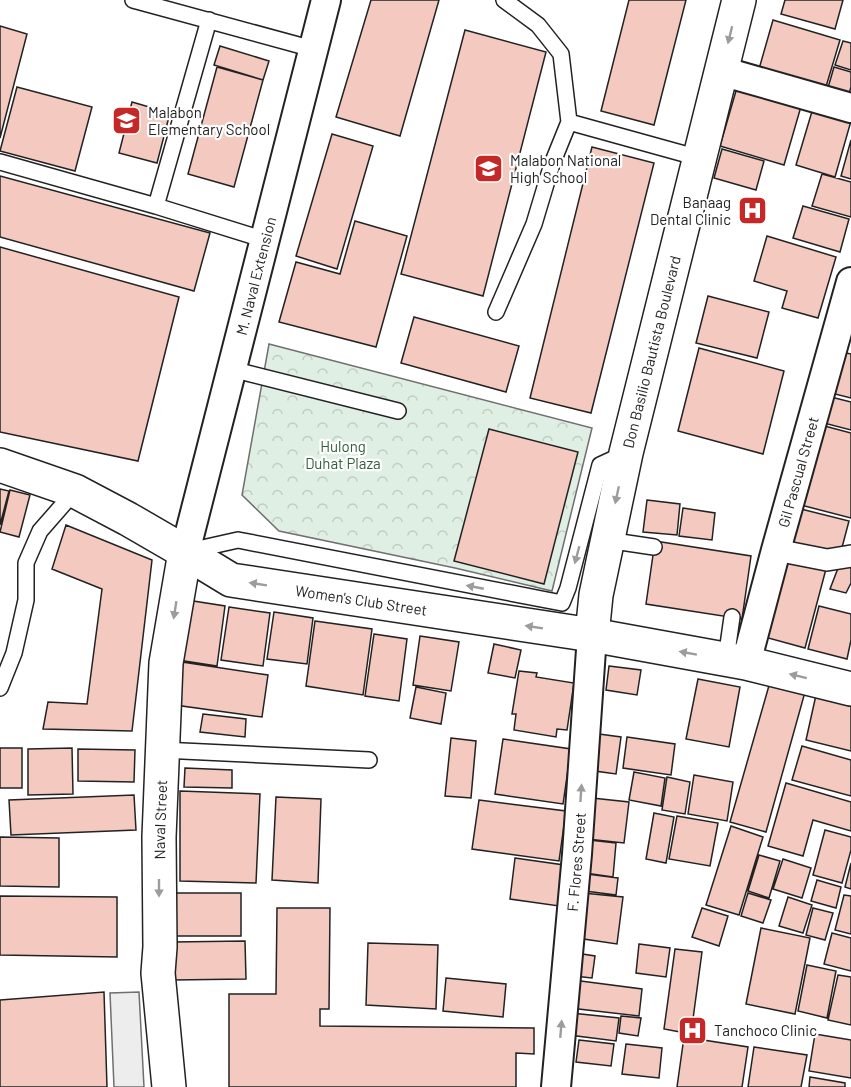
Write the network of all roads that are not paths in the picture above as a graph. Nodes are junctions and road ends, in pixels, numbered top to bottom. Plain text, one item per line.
1 (133, 0) edge
2 (326, 0) edge
3 (504, 0) edge
4 (739, 0) edge
5 (209, 20) junction
6 (313, 50) junction
7 (721, 71) junction
8 (851, 108) edge
9 (569, 122) junction
10 (699, 158) junction
11 (0, 162) edge
12 (156, 206) junction
13 (265, 240) junction
14 (851, 282) edge
15 (496, 312) dead end
16 (231, 369) junction
17 (398, 411) dead end
18 (626, 453) junction
19 (0, 465) edge
20 (75, 491) junction
21 (607, 540) junction
22 (654, 547) dead end
23 (776, 550) junction
24 (185, 552) junction
25 (851, 556) edge
26 (575, 617) junction
27 (732, 617) dead end
28 (736, 661) junction
29 (0, 688) edge
30 (851, 689) edge
31 (162, 750) junction
32 (369, 760) dead end
33 (168, 1087) edge
34 (556, 1087) edge

1 - 5 lane
2 - 6 street, M. Naval Extension
3 - 9 lane
4 -> 7 main road, Don Basilio Bautista Boulevard
5 - 6 lane
5 - 12 lane
6 - 13 street, M. Naval Extension
7 - 8 street
7 - 10 main road, Don Basilio Bautista Boulevard
9 - 10 lane
9 - 15 lane
10 - 18 main road, Don Basilio Bautista Boulevard
11 - 12 lane
12 - 13 lane
13 - 16 street, M. Naval Extension
14 - 23 street, Gil Pascual Street
16 - 17 lane
16 - 24 street, M. Naval Extension
18 -> 21 main road, Don Basilio Bautista Boulevard
18 -> 26 lane
19 - 20 main road, Women's Club Street
20 - 24 main road, Women's Club Street
20 - 29 lane
21 - 22 lane
21 - 26 main road, Don Basilio Bautista Boulevard
23 - 25 street
23 - 28 street, Gil Pascual Street
26 -> 24 main road, Women's Club Street
26 -> 24 lane
24 -> 31 main road, Naval Street
28 -> 26 main road, Women's Club Street
34 -> 26 street, F. Flores Street
27 - 28 lane
30 -> 28 main road, Women's Club Street
31 - 32 lane
31 -> 33 main road, Naval Street

